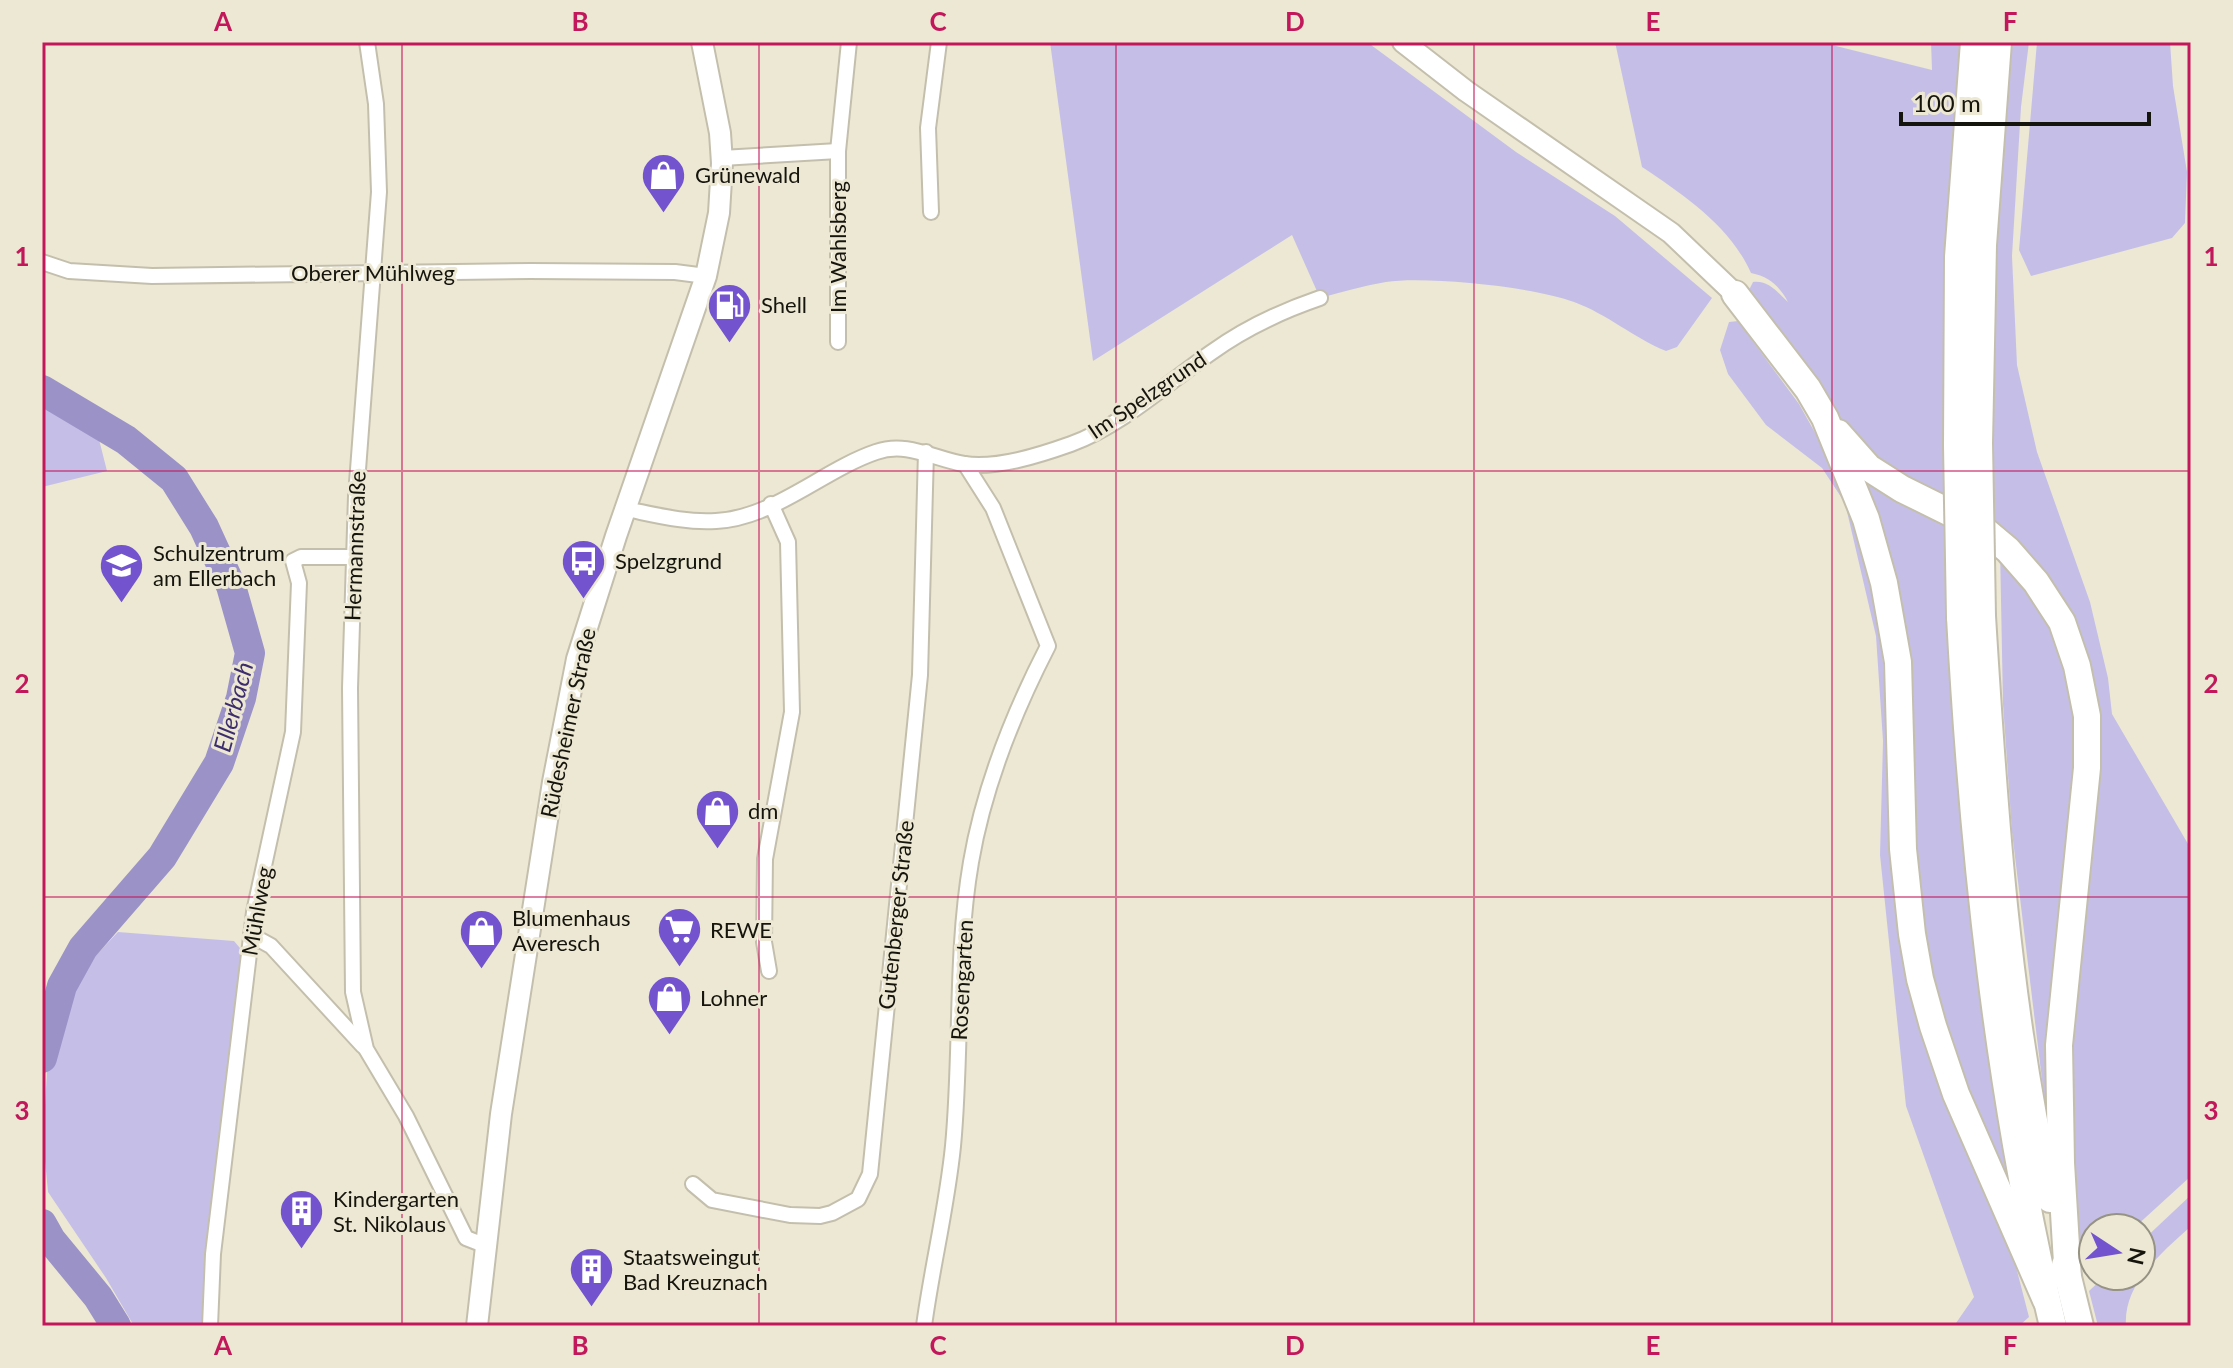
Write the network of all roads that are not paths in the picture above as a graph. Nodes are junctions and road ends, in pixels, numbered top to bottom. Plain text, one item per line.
1 (367, 42) edge
2 (702, 42) edge
3 (849, 42) edge
4 (939, 42) edge
5 (1403, 42) edge
6 (1974, 42) edge
7 (1998, 42) edge
8 (838, 151) junction
9 (722, 158) junction
10 (931, 212) dead end
11 (42, 262) edge
12 (372, 272) junction
13 (706, 276) junction
14 (1735, 294) joint
15 (1320, 298) dead end
16 (838, 342) dead end
17 (1825, 418) junction
18 (1968, 444) junction
19 (926, 452) junction
20 (965, 464) junction
21 (771, 504) junction
22 (626, 509) junction
23 (355, 557) junction
24 (1971, 616) junction
25 (251, 935) junction
26 (769, 971) dead end
27 (366, 1049) junction
28 (693, 1184) dead end
29 (484, 1245) junction
30 (2068, 1279) junction
31 (2046, 1300) junction
32 (210, 1326) edge
33 (477, 1326) edge
34 (924, 1326) edge
35 (2053, 1326) edge
36 (2080, 1326) edge

1 - 12 street, Hermannstraße
2 - 9 street, Rüdesheimer Straße
3 - 8 street, Im Wahlsberg
4 - 10 street
5 - 14 street
6 - 18 highway
7 - 18 highway
8 - 9 street, Im Wahlsberg
8 - 16 street, Im Wahlsberg
9 - 13 street, Rüdesheimer Straße
11 - 12 street, Oberer Mühlweg
12 - 13 street, Oberer Mühlweg
12 - 23 street, Hermannstraße
13 - 22 street, Rüdesheimer Straße
14 - 17 highway
15 - 20 street, Im Spelzgrund
17 - 30 highway
17 - 31 highway
18 - 24 highway, bridge
19 - 20 street, Im Spelzgrund
19 - 21 street, Im Spelzgrund
19 - 28 street, Gutenberger Straße
20 - 34 street, Rosengarten
21 - 22 street, Im Spelzgrund
21 - 26 street
22 - 29 street, Rüdesheimer Straße
23 - 25 street, Mühlweg
23 - 27 street, Hermannstraße
24 - 30 highway
24 - 31 highway
25 - 27 street, Hermannstraße
25 - 32 street, Mühlweg
27 - 29 street, Hermannstraße
29 - 33 street, Rüdesheimer Straße
30 - 36 highway
31 - 35 highway

